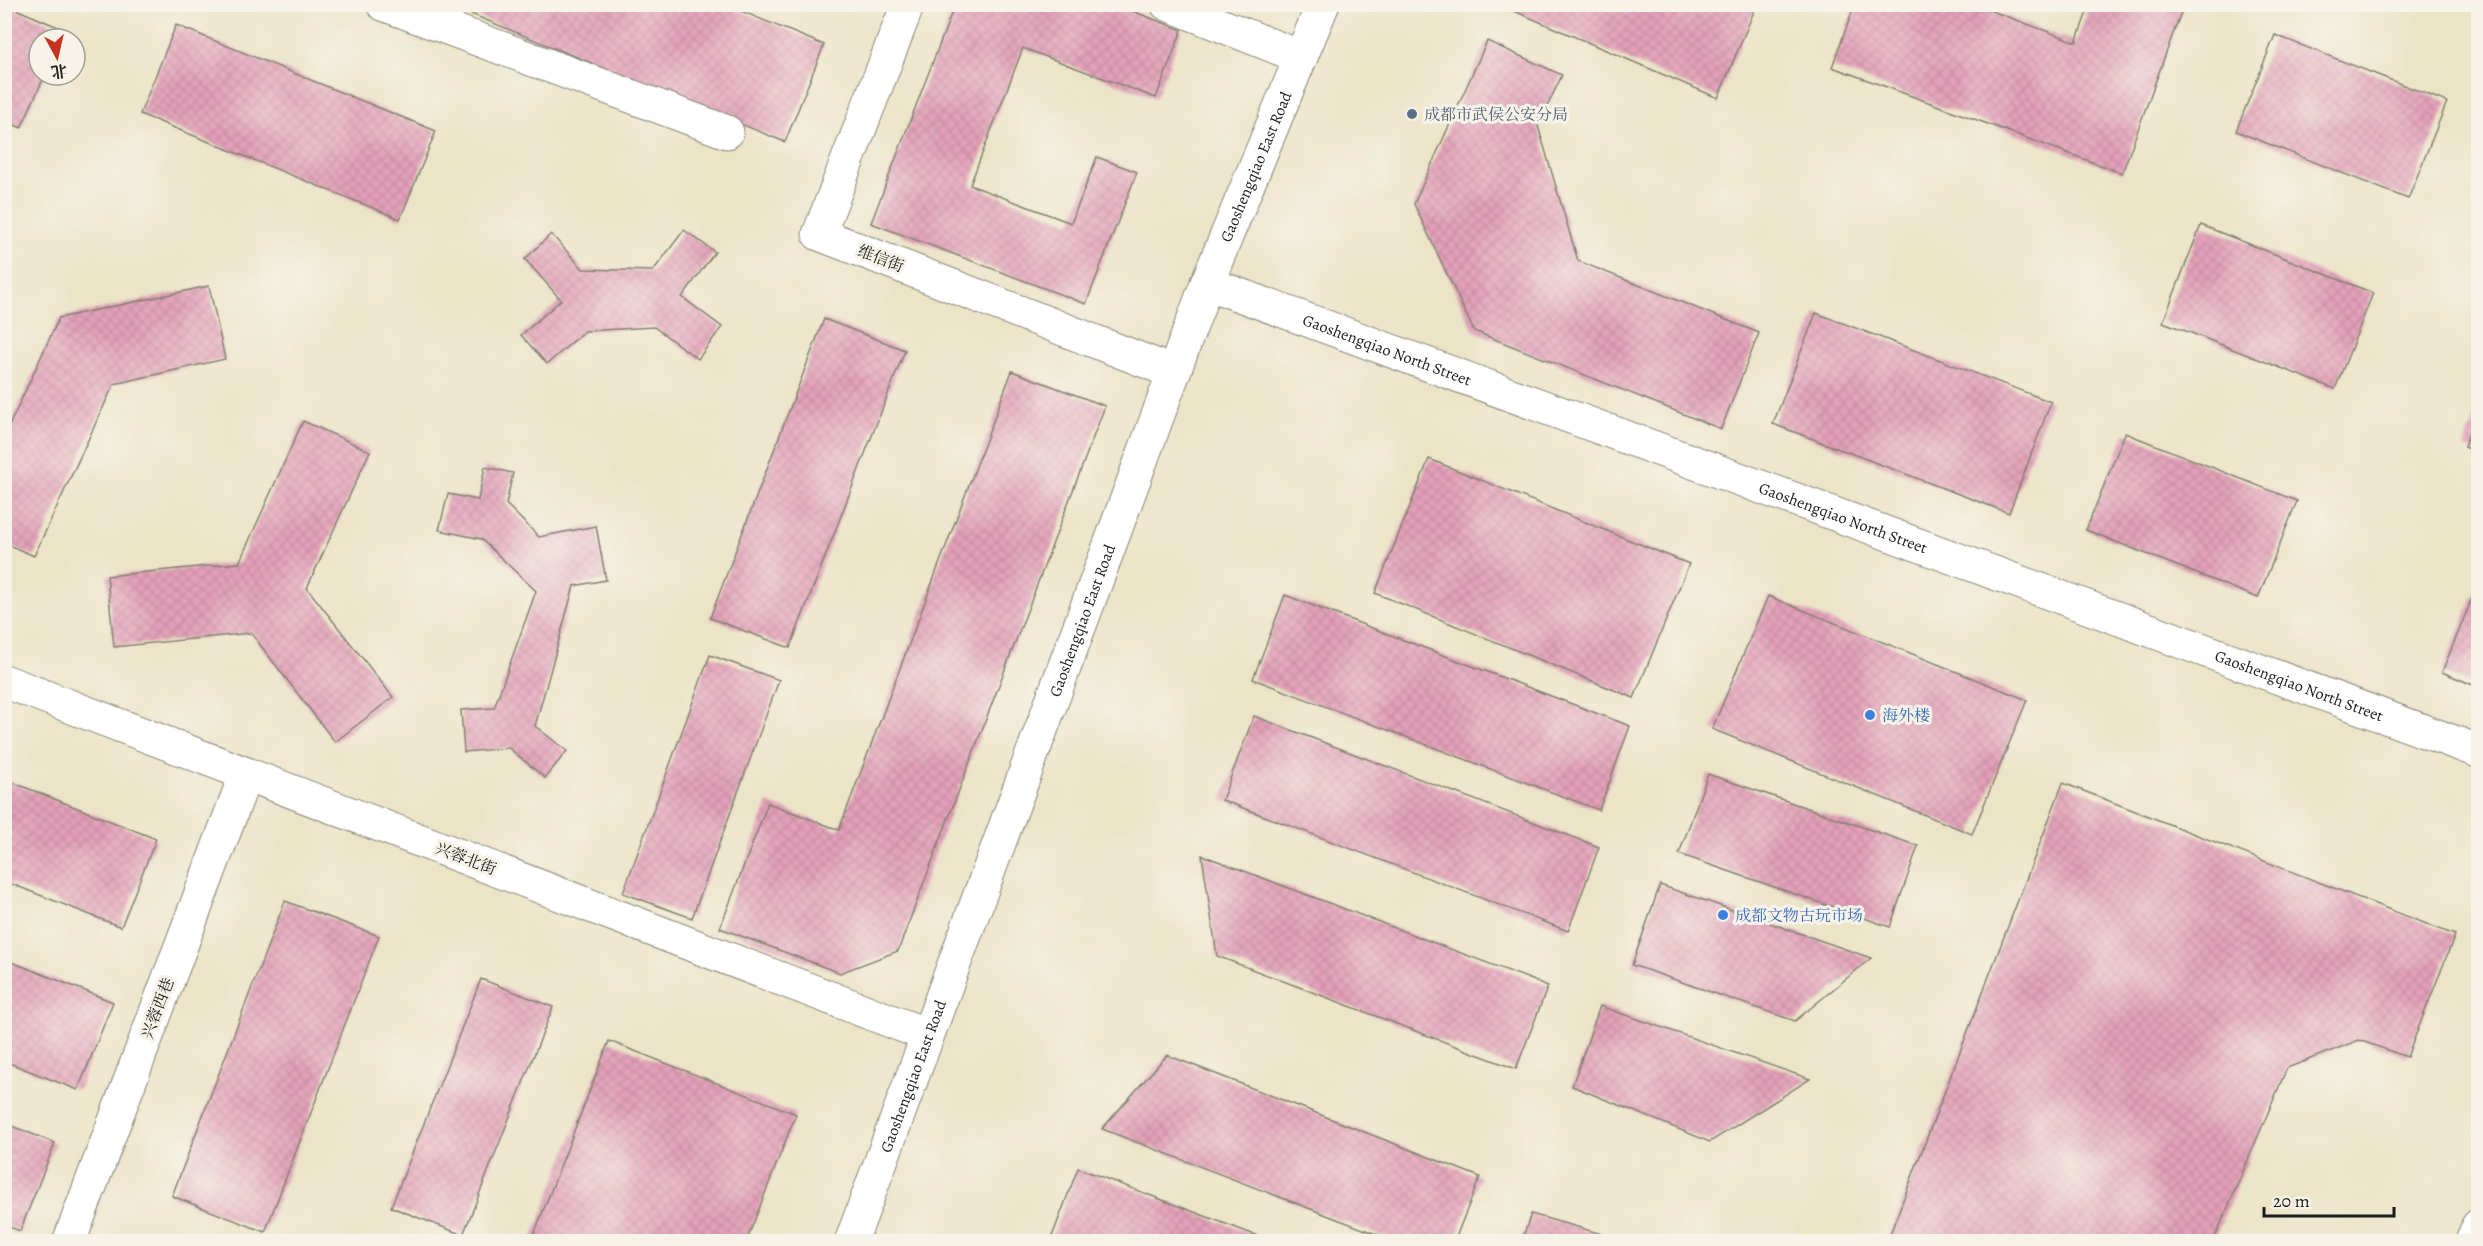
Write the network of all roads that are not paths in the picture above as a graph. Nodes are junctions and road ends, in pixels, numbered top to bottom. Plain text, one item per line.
1 (383, 4) edge
2 (908, 4) edge
3 (1167, 4) edge
4 (1323, 4) edge
5 (1301, 57) junction
6 (727, 132) dead end
7 (1207, 283) junction
8 (1173, 372) junction
9 (4, 681) edge
10 (2478, 751) edge
11 (246, 774) junction
12 (927, 1035) junction
13 (2478, 1226) edge
14 (69, 1242) edge
15 (850, 1242) edge
16 (2472, 1242) edge

1 - 6 street
2 - 8 street, 维信街
3 - 5 street
4 - 5 street, Gaoshengqiao East Road
5 - 7 street, Gaoshengqiao East Road
7 - 8 street, Gaoshengqiao East Road
7 - 10 street, Gaoshengqiao North Street
8 - 12 street, Gaoshengqiao East Road
9 - 11 street, 兴蓉北街
11 - 12 street, 兴蓉北街
11 - 14 street, 兴蓉西巷
12 - 15 street, Gaoshengqiao East Road
13 - 16 street

